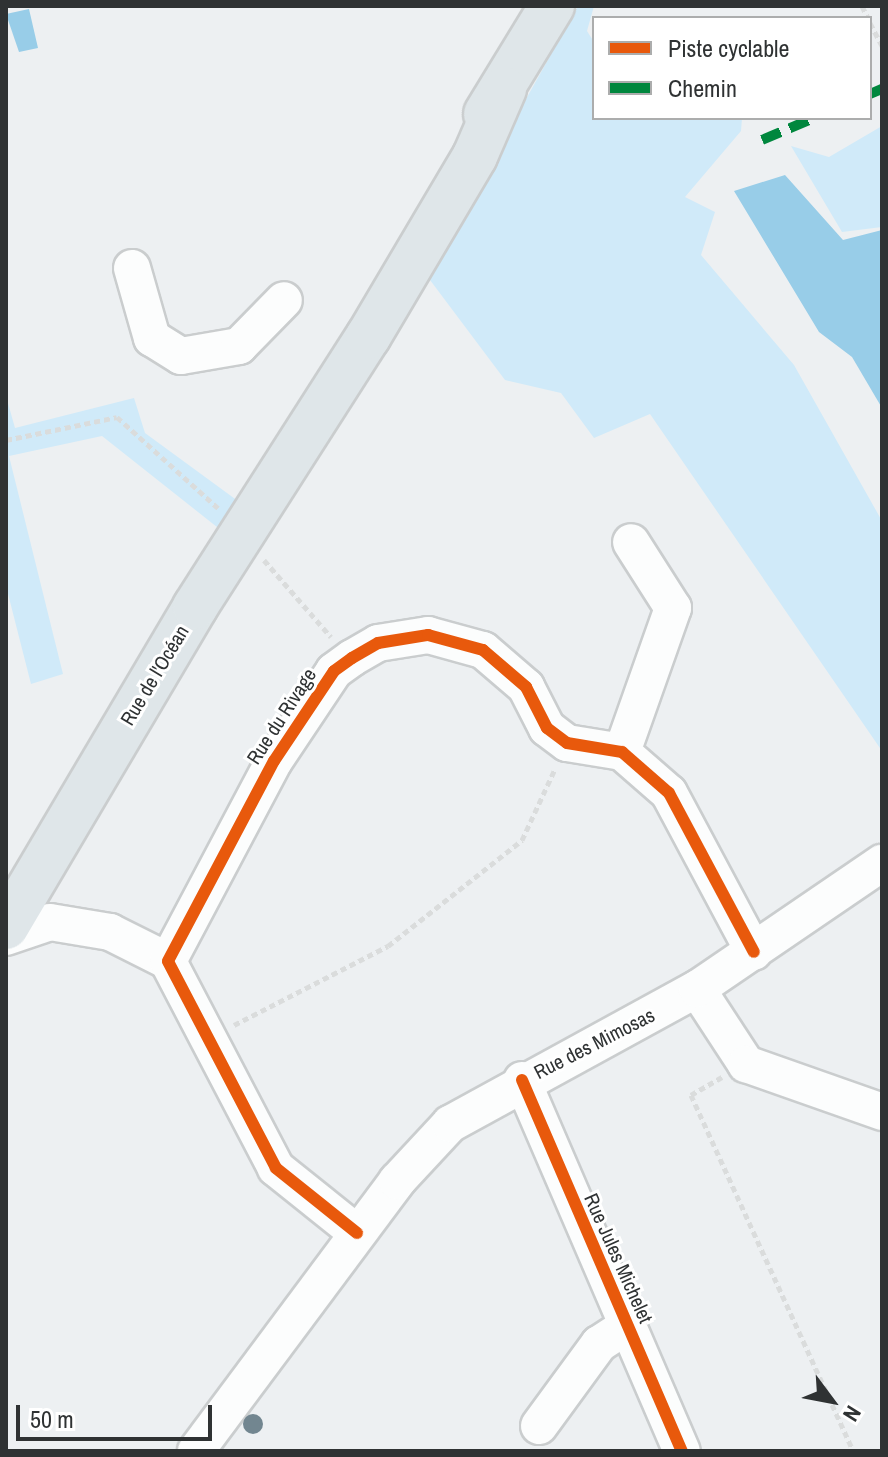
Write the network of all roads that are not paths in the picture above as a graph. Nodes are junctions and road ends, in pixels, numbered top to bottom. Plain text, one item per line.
1 (552, 6) edge
2 (132, 268) dead end
3 (284, 300) dead end
4 (631, 542) dead end
5 (622, 752) junction
6 (882, 863) edge
7 (6, 927) edge
8 (6, 937) edge
9 (754, 952) junction
10 (168, 961) junction
11 (697, 989) junction
12 (522, 1080) junction
13 (882, 1112) edge
14 (357, 1233) junction
15 (627, 1326) junction
16 (539, 1426) dead end
17 (196, 1451) edge
18 (682, 1451) edge

1 - 7 main road, Rue de l'Océan
2 - 3 street
4 - 5 street
5 - 9 street
5 - 10 street, Rue du Rivage
6 - 9 street, Rue des Mimosas
8 - 10 street
9 - 11 street, Rue des Mimosas
10 - 14 street
11 - 12 street, Rue des Mimosas
11 - 13 street
12 - 14 street, Rue des Mimosas
12 - 15 street, Rue Jules Michelet
14 - 17 street, Rue des Mimosas
15 - 16 street
15 - 18 street, Rue Jules Michelet

